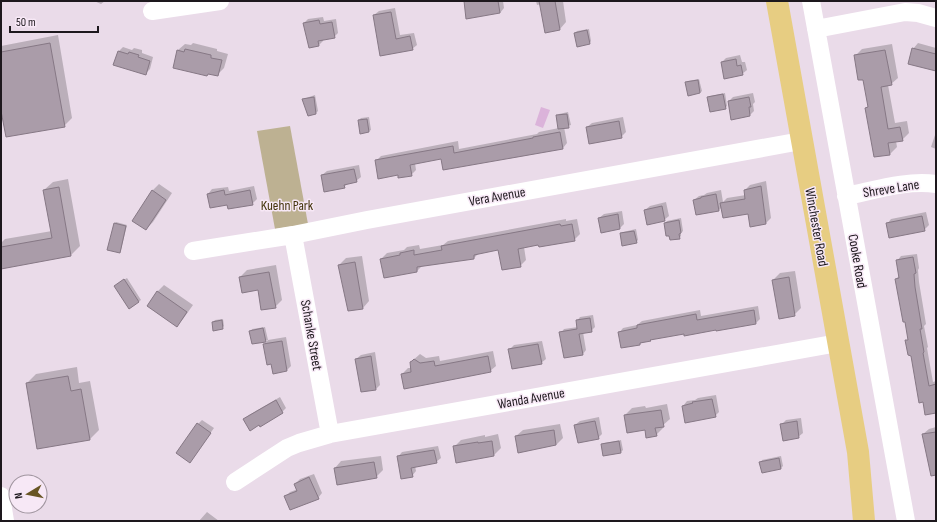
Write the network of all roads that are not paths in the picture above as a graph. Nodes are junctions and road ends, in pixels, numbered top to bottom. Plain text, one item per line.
1 (220, 1) edge
2 (776, 1) edge
3 (811, 1) edge
4 (152, 11) dead end
5 (936, 18) edge
6 (816, 29) junction
7 (801, 141) junction
8 (936, 184) edge
9 (846, 196) junction
10 (294, 235) junction
11 (193, 251) dead end
12 (838, 343) junction
13 (330, 434) junction
14 (858, 452) junction
15 (235, 482) dead end
16 (1, 496) edge
17 (5, 521) edge
18 (864, 521) edge
19 (877, 521) edge
20 (906, 521) edge

1 - 4 street
2 - 7 main road, Winchester Road
3 - 6 street, Cooke Road
5 - 6 street
6 - 9 street, Cooke Road
7 - 10 street, Vera Avenue
7 - 12 main road, Winchester Road
8 - 9 street, Shreve Lane
9 - 20 street, Cooke Road
10 - 11 street, Vera Avenue
10 - 13 street, Schanke Street
12 - 13 street, Wanda Avenue
12 - 14 main road, Winchester Road
13 - 15 street, Wanda Avenue
14 - 18 main road, Winchester Road
14 - 19 main road, Winchester Road
16 - 17 street

